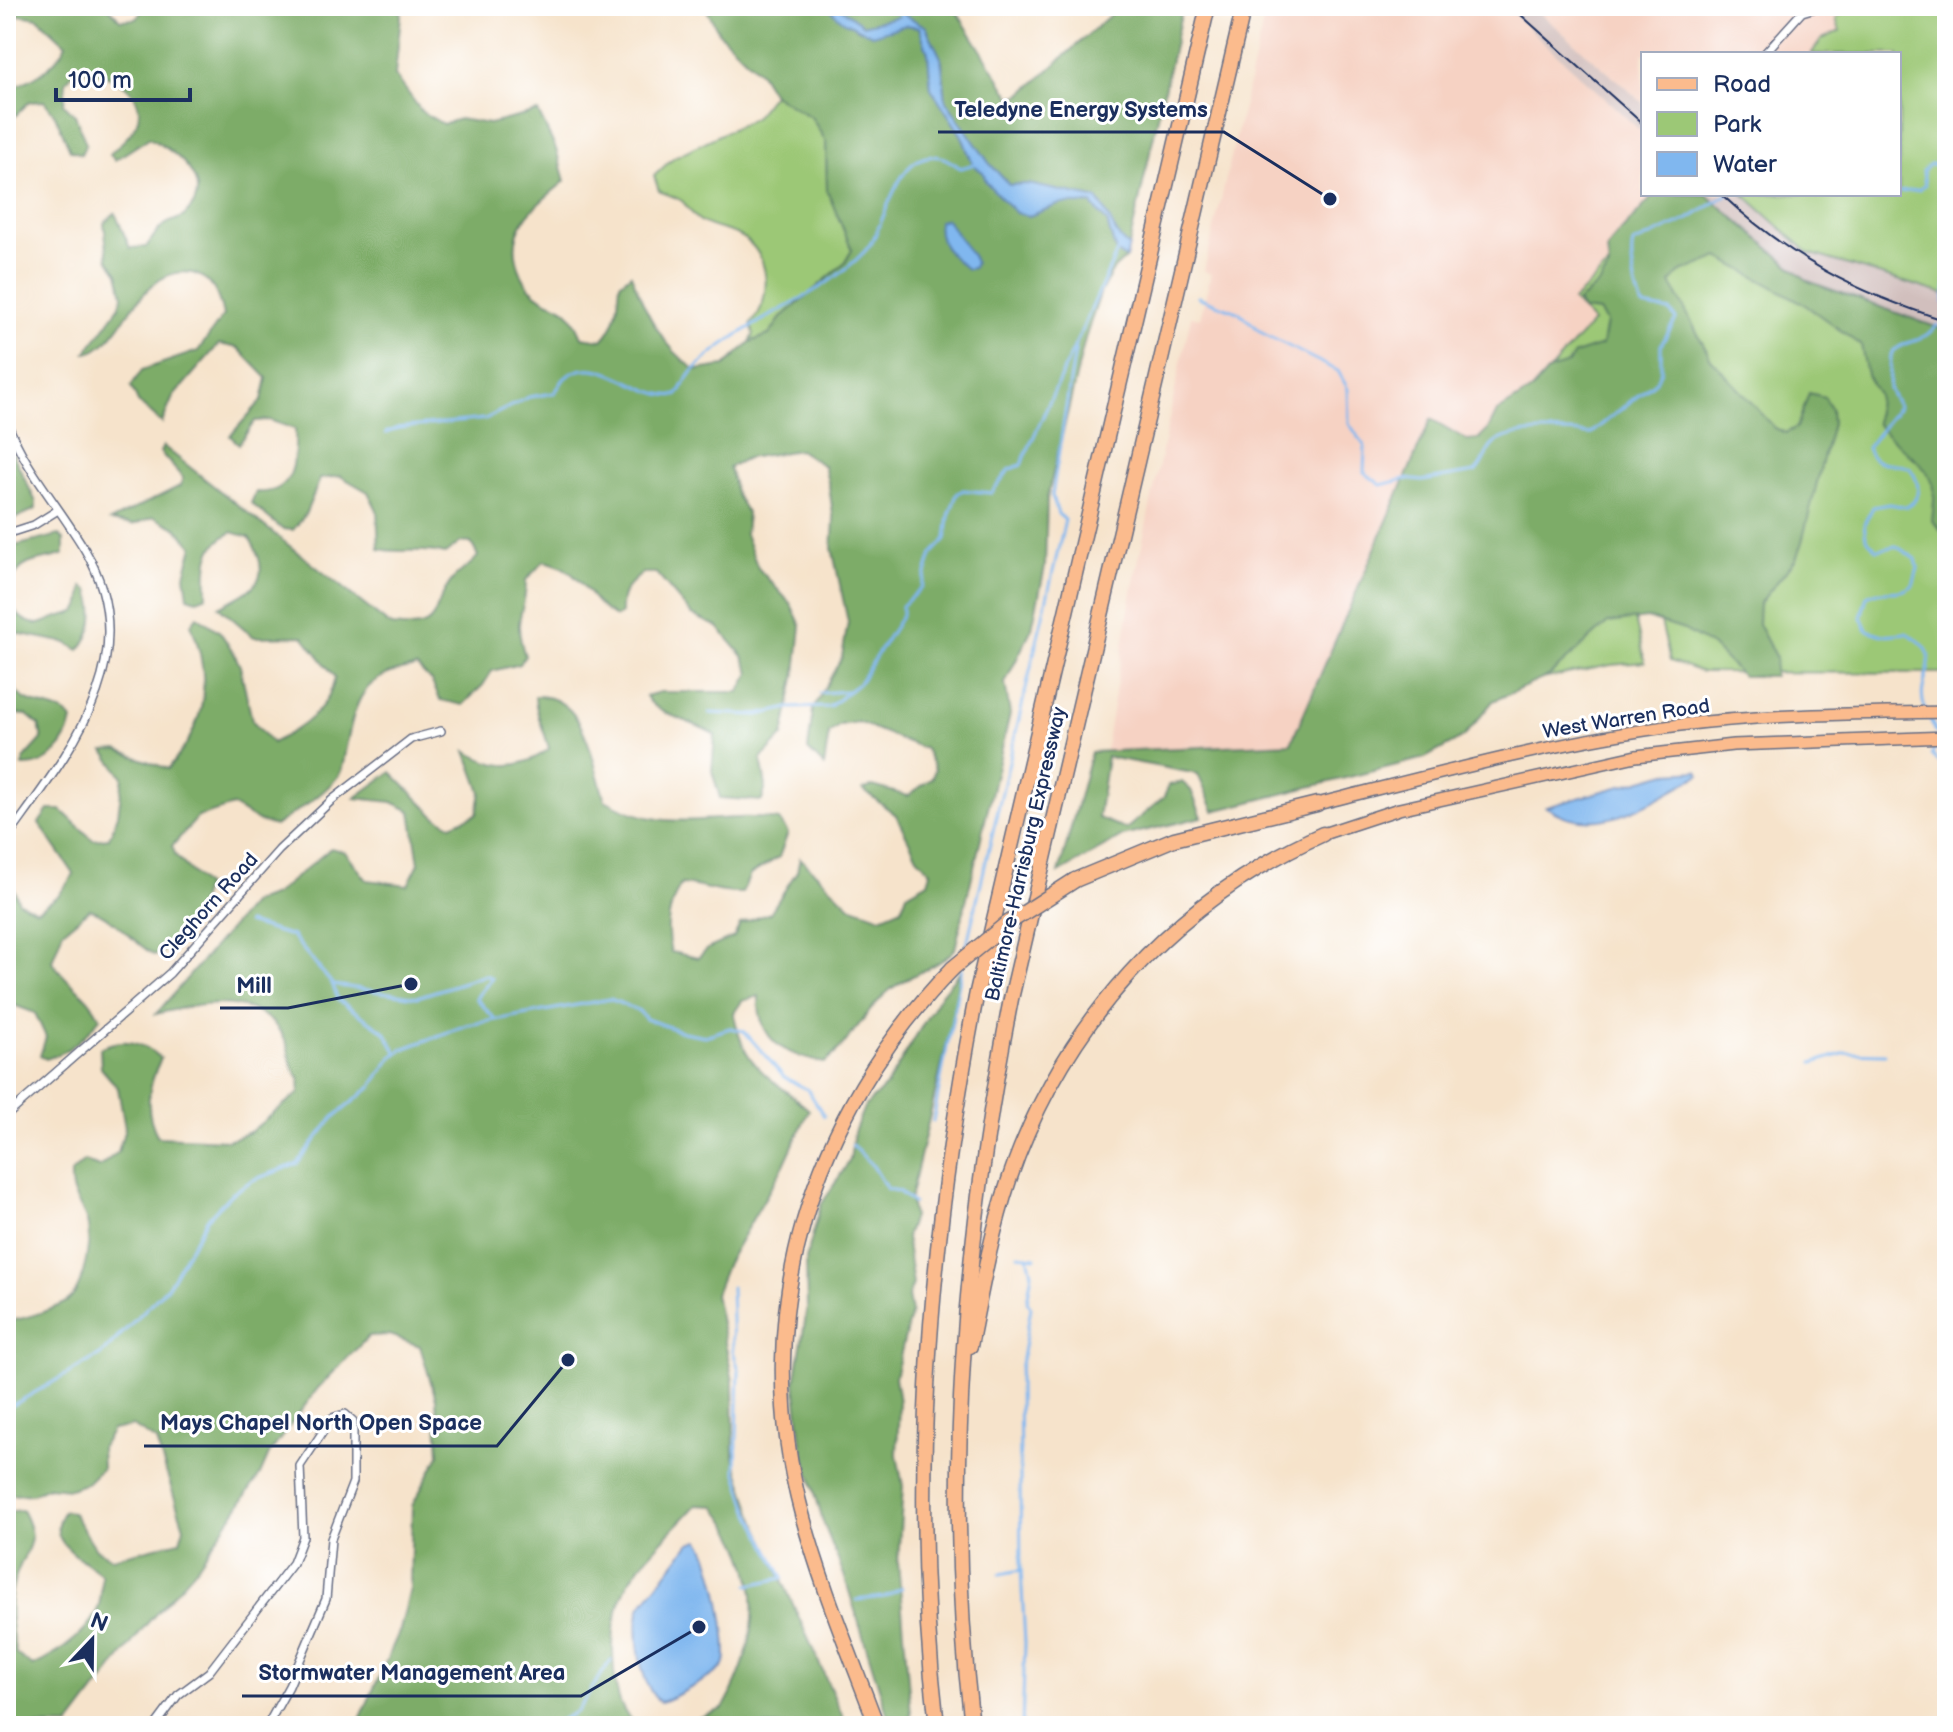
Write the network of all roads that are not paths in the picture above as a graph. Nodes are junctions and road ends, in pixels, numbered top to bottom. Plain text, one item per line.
1 (1208, 6) edge
2 (1244, 6) edge
3 (1822, 6) edge
4 (1766, 52) edge
5 (6, 420) edge
6 (58, 510) junction
7 (6, 534) edge
8 (1947, 712) edge
9 (441, 731) dead end
10 (1947, 737) edge
11 (1317, 804) joint
12 (1323, 834) joint
13 (6, 840) edge
14 (6, 1116) edge
15 (960, 1398) junction
16 (155, 1726) edge
17 (267, 1726) edge
18 (877, 1726) edge
19 (937, 1726) edge
20 (972, 1726) edge

1 - 19 highway, Baltimore-Harrisburg Expressway
2 - 15 highway, Baltimore-Harrisburg Expressway
3 - 4 street
5 - 6 street
6 - 7 street
6 - 13 street
8 - 11 main road, West Warren Road
9 - 14 street, Cleghorn Road
10 - 12 main road, West Warren Road
11 - 18 highway, bridge
12 - 15 highway
15 - 20 highway, Baltimore-Harrisburg Expressway
16 - 17 street

